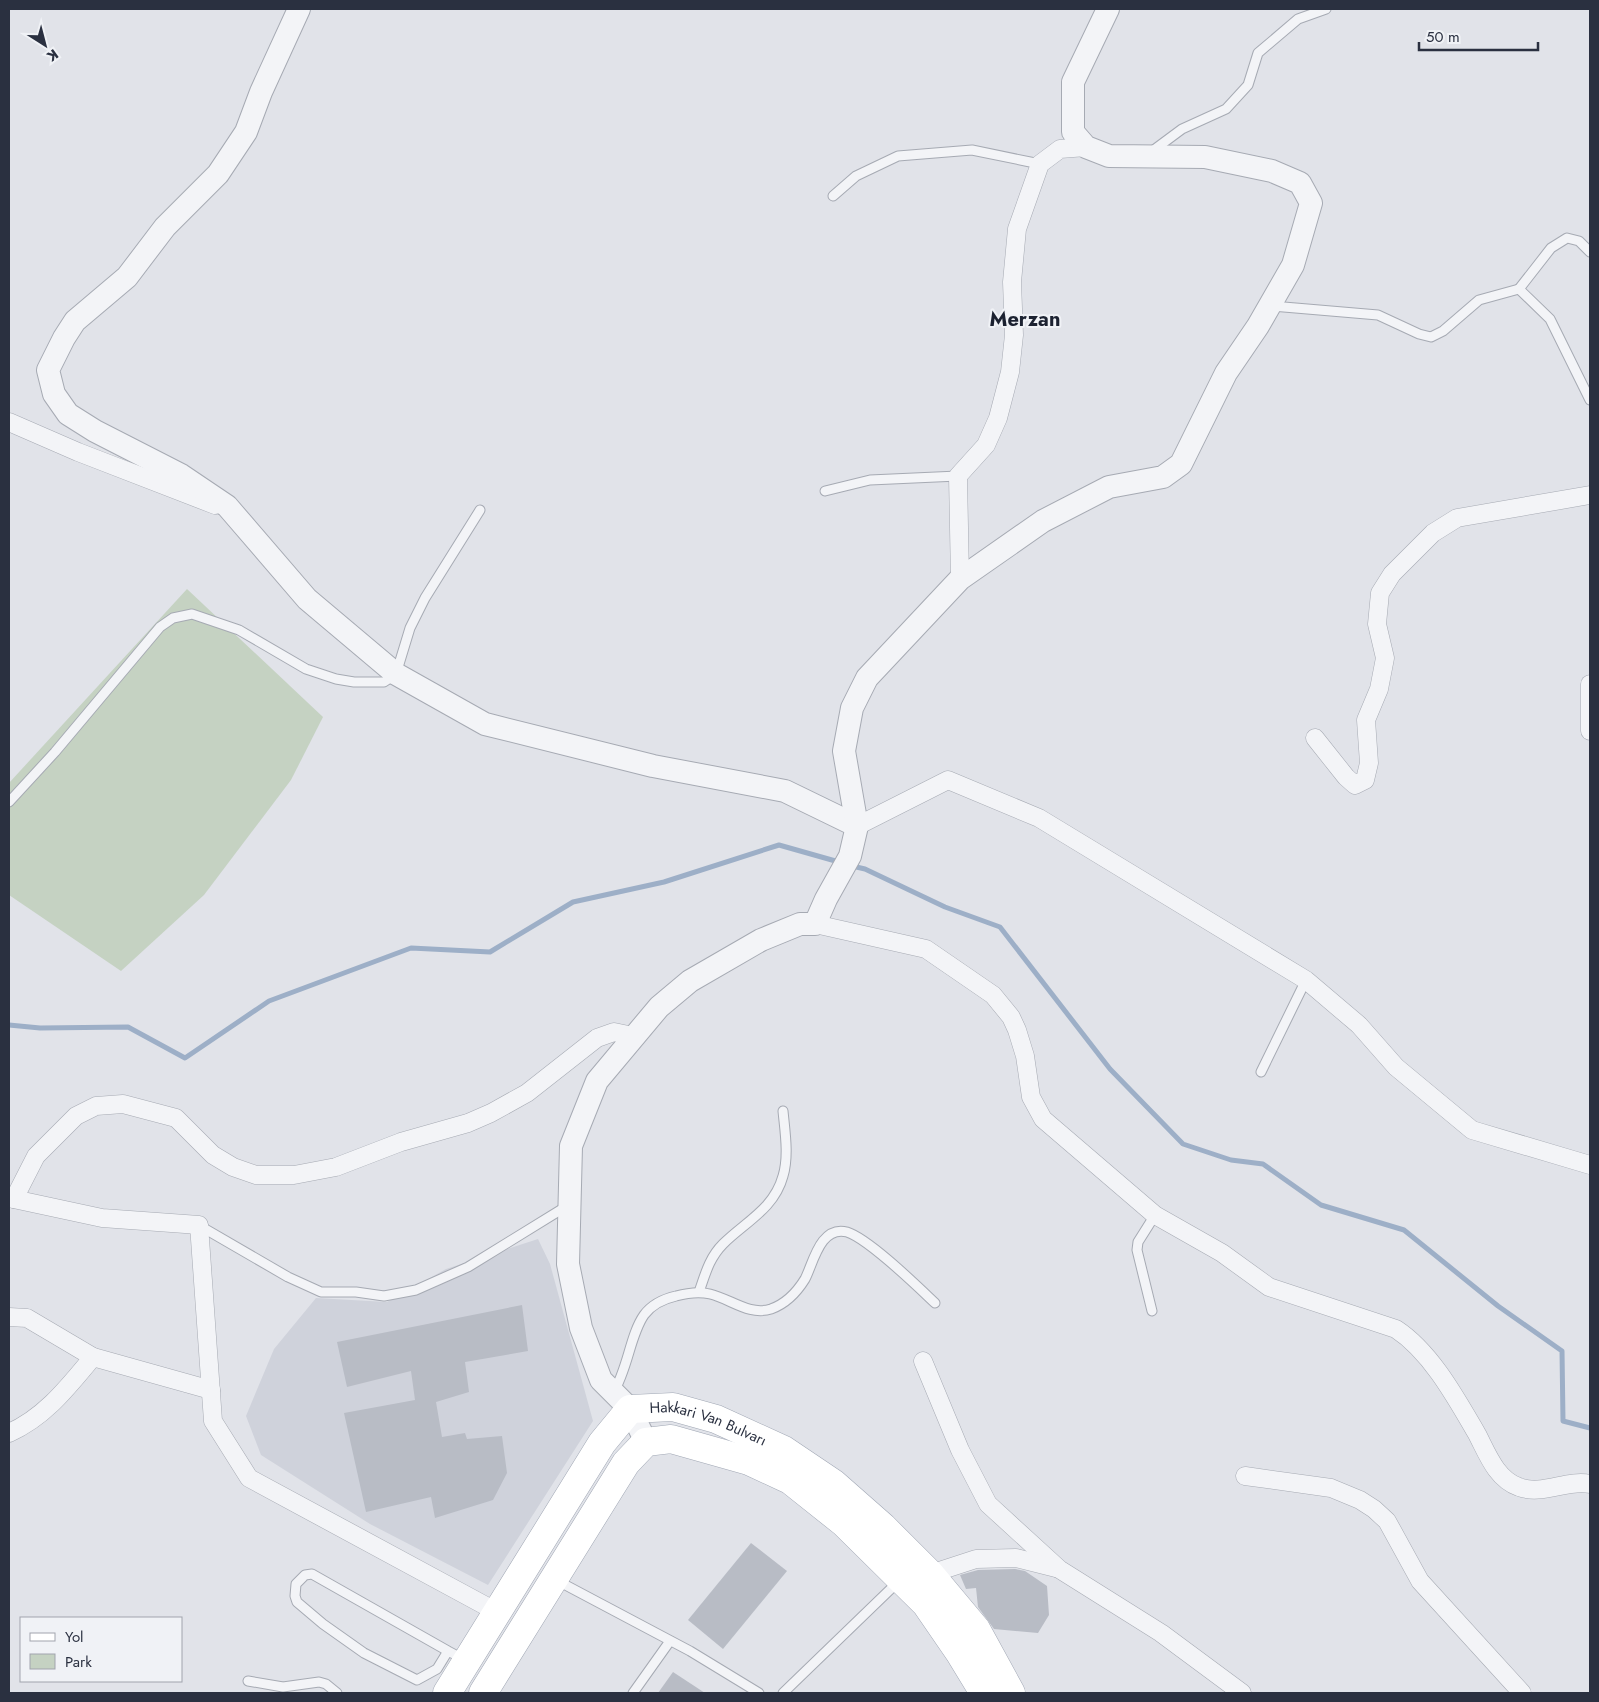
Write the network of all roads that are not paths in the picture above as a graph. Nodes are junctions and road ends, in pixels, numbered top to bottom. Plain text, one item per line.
1 (299, 9) edge
2 (1108, 9) edge
3 (1326, 9) edge
4 (1086, 147) junction
5 (1144, 157) junction
6 (1040, 164) junction
7 (833, 196) dead end
8 (1590, 252) edge
9 (1519, 290) junction
10 (1270, 306) junction
11 (1590, 400) edge
12 (9, 422) edge
13 (958, 476) junction
14 (825, 491) dead end
15 (1590, 495) edge
16 (480, 510) dead end
17 (232, 511) junction
18 (960, 579) junction
19 (396, 674) junction
20 (1590, 684) edge
21 (1590, 731) edge
22 (1315, 738) dead end
23 (9, 802) edge
24 (857, 826) junction
25 (815, 924) junction
26 (1306, 980) junction
27 (633, 1036) junction
28 (1261, 1072) dead end
29 (784, 1111) dead end
30 (1590, 1166) edge
31 (11, 1198) edge
32 (570, 1205) junction
33 (1155, 1215) junction
34 (199, 1226) junction
35 (699, 1292) junction
36 (936, 1304) dead end
37 (1152, 1311) dead end
38 (9, 1317) edge
39 (93, 1357) junction
40 (923, 1360) dead end
41 (211, 1390) junction
42 (622, 1401) junction
43 (9, 1433) edge
44 (646, 1442) junction
45 (1245, 1476) dead end
46 (1590, 1484) edge
47 (1059, 1569) junction
48 (930, 1574) junction
49 (554, 1578) junction
50 (902, 1578) junction
51 (497, 1612) junction
52 (670, 1641) junction
53 (458, 1656) junction
54 (248, 1681) dead end
55 (337, 1693) edge
56 (447, 1693) edge
57 (483, 1693) edge
58 (633, 1693) edge
59 (758, 1693) edge
60 (784, 1693) edge
61 (984, 1693) edge
62 (1010, 1693) edge
63 (1242, 1693) edge
64 (1522, 1693) edge

1 - 17 street
2 - 4 street
3 - 5 lane
4 - 5 street
4 - 6 street
5 - 10 street
6 - 7 lane
6 - 13 street
8 - 9 lane
9 - 10 lane
9 - 11 lane
10 - 18 street
12 - 17 street
13 - 14 lane
13 - 18 street
15 - 22 street
16 - 19 lane
17 - 19 street
18 - 24 street
19 - 23 lane
19 - 24 street
20 - 21 street
24 - 25 street
24 - 26 street
25 - 27 street
25 - 33 street
26 - 28 lane
26 - 30 street
27 - 31 street
27 - 32 street
29 - 35 lane
31 - 34 street
32 - 34 lane
32 - 42 street
33 - 37 lane
33 - 46 street
34 - 41 street
35 - 36 lane
35 - 42 lane
38 - 39 street
39 - 41 street
39 - 43 street
40 - 47 street
41 - 51 street
42 - 44 street
42 - 48 main road, Hakkari Van Bulvarı
42 - 51 main road, Hakkari Van Bulvarı
44 - 49 main road, Hakkari Van Bulvarı
44 - 50 main road, Hakkari Van Bulvarı
45 - 64 street
47 - 48 street
47 - 63 street
48 - 62 main road, Hakkari Van Bulvarı
49 - 52 lane
49 - 57 main road, Hakkari Van Bulvarı
50 - 60 lane
50 - 61 main road, Hakkari Van Bulvarı
51 - 53 main road, Hakkari Van Bulvarı
52 - 58 lane
52 - 59 lane
53 - 53 lane
53 - 56 main road, Hakkari Van Bulvarı
54 - 55 lane

